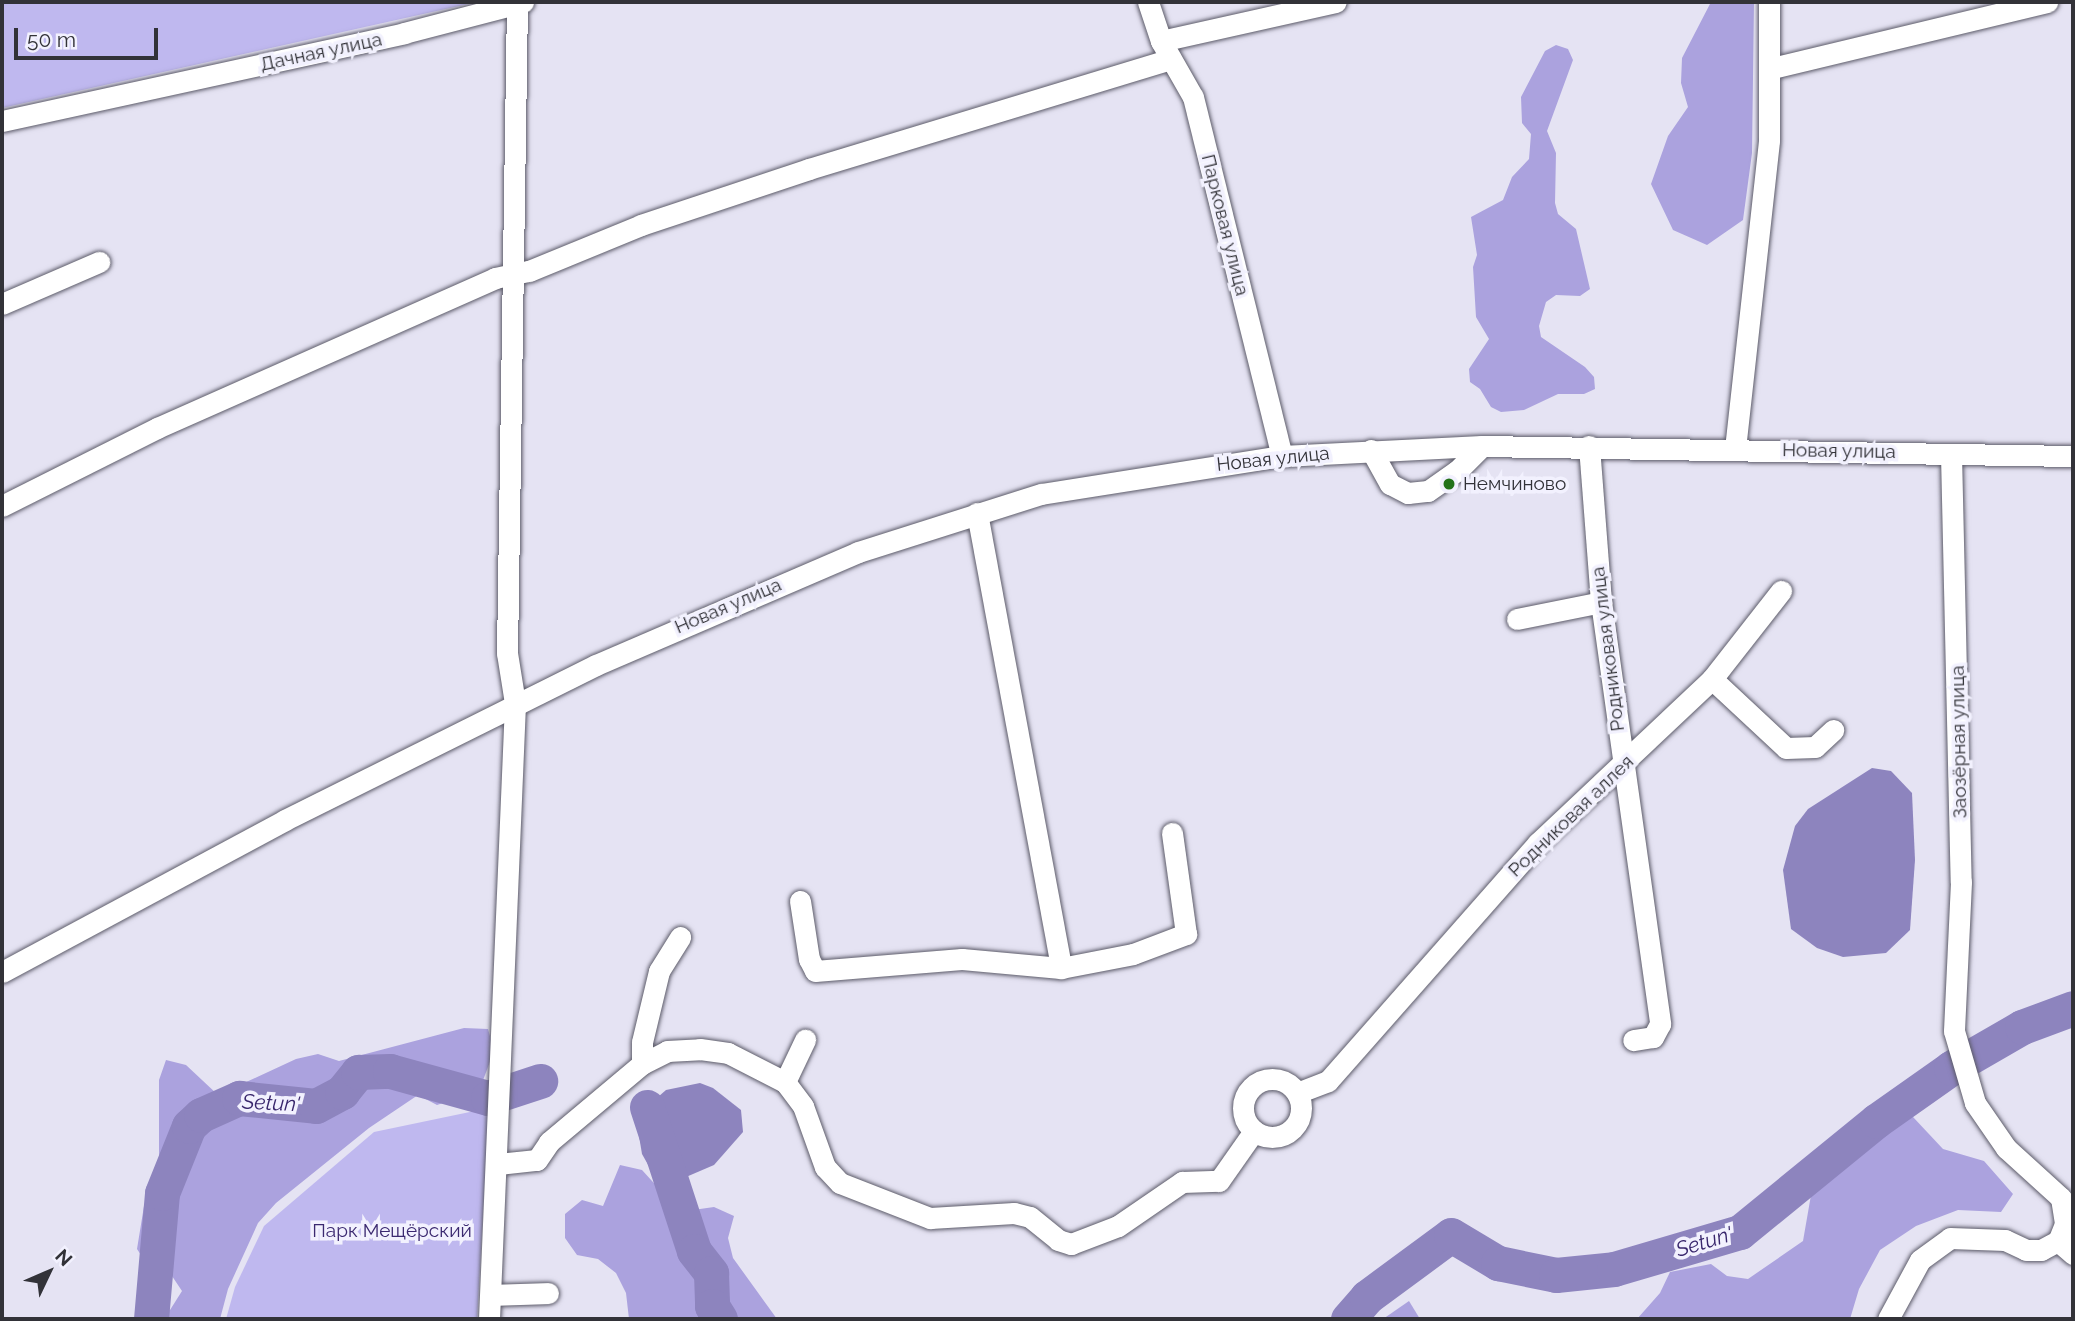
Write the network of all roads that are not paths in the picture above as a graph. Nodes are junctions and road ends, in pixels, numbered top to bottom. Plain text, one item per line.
1 (1148, 2) edge
2 (1336, 2) edge
3 (1769, 2) edge
4 (2047, 2) edge
5 (519, 3) edge
6 (1166, 50) junction
7 (1772, 68) junction
8 (2, 121) edge
9 (99, 262) dead end
10 (513, 274) junction
11 (2, 304) edge
12 (1482, 446) junction
13 (1589, 446) junction
14 (1735, 449) junction
15 (1371, 450) junction
16 (1951, 454) junction
17 (1282, 456) junction
18 (2073, 456) edge
19 (2, 506) edge
20 (977, 513) junction
21 (1781, 591) dead end
22 (1601, 602) junction
23 (1517, 619) dead end
24 (1712, 679) junction
25 (515, 703) junction
26 (1833, 730) dead end
27 (1623, 766) junction
28 (1172, 833) dead end
29 (800, 901) dead end
30 (680, 937) dead end
31 (1061, 968) junction
32 (2, 972) edge
33 (805, 1040) dead end
34 (1633, 1040) dead end
35 (642, 1064) junction
36 (785, 1082) junction
37 (1297, 1093) junction
38 (1254, 1131) junction
39 (498, 1164) junction
40 (2067, 1197) edge
41 (2066, 1247) edge
42 (548, 1293) dead end
43 (492, 1295) junction
44 (489, 1319) edge
45 (1888, 1319) edge

1 - 6 street, Парковая улица
2 - 6 street
3 - 7 street
4 - 7 street
5 - 8 street, Дачная улица
5 - 10 street
6 - 10 street
6 - 17 street, Парковая улица
7 - 14 street
9 - 11 street
10 - 19 street
10 - 25 street
12 - 13 street, Новая улица
12 - 15 street, Новая улица
12 - 15 street
13 - 14 street, Новая улица
13 - 22 street, Родниковая улица
14 - 16 street, Новая улица
15 - 17 street, Новая улица
16 - 18 street, Новая улица
16 - 40 street, Заозёрная улица
17 - 20 street, Новая улица
20 - 25 street, Новая улица
20 - 31 street
21 - 24 street, Родниковая аллея
22 - 23 street
22 - 27 street, Родниковая улица
24 - 26 street
24 - 27 street, Родниковая аллея
25 - 32 street, Новая улица
25 - 39 street
27 - 34 street, Родниковая улица
27 - 37 street, Родниковая аллея
28 - 31 street
29 - 31 street
30 - 35 street
33 - 36 street
35 - 36 street
35 - 39 street
36 - 38 street
37 - 38 street
37 - 38 street
39 - 43 street
40 - 41 street
41 - 45 street
42 - 43 street
43 - 44 street

